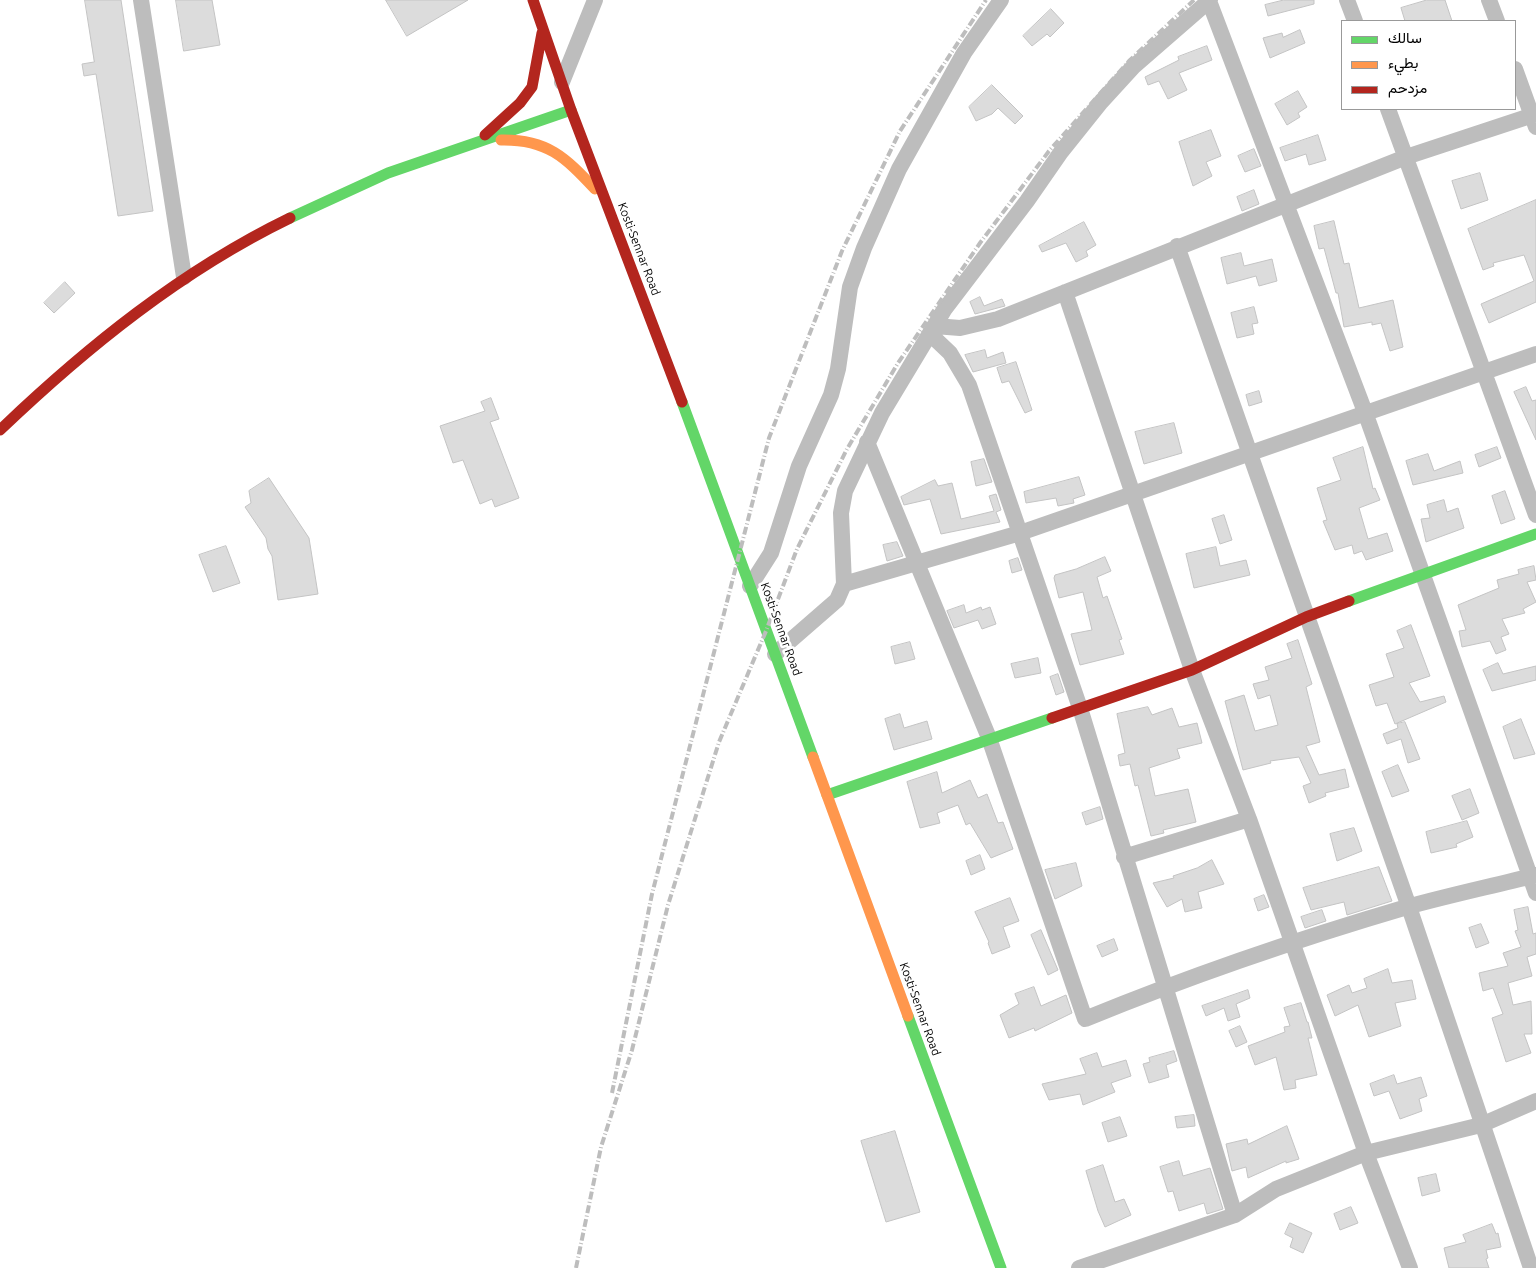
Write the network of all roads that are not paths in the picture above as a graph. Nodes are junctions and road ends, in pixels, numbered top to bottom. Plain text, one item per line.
1 (141, 0) edge
2 (533, 0) edge
3 (595, 0) edge
4 (1000, 0) edge
5 (1209, 0) edge
6 (1347, 0) edge
7 (1489, 0) edge
8 (1355, 20) edge
9 (1497, 20) edge
10 (543, 27) junction
11 (1516, 72) edge
12 (562, 82) junction
13 (571, 110) junction
14 (1388, 110) edge
15 (1535, 119) edge
16 (477, 143) junction
17 (1406, 157) junction
18 (606, 202) junction
19 (1286, 203) junction
20 (1177, 246) junction
21 (184, 277) junction
22 (1065, 292) junction
23 (933, 330) junction
24 (1536, 354) edge
25 (1484, 373) junction
26 (1365, 412) junction
27 (0, 430) edge
28 (867, 442) junction
29 (1251, 452) junction
30 (1133, 493) junction
31 (1536, 515) edge
32 (1020, 532) junction
33 (1536, 534) edge
34 (917, 561) junction
35 (1422, 574) junction
36 (844, 584) junction
37 (750, 586) junction
38 (1306, 617) junction
39 (775, 654) junction
40 (1192, 670) junction
41 (1080, 708) junction
42 (990, 738) junction
43 (827, 795) junction
44 (1249, 819) junction
45 (1124, 857) junction
46 (1533, 875) edge
47 (1536, 893) edge
48 (1409, 907) junction
49 (1293, 942) junction
50 (1164, 987) junction
51 (1536, 1102) edge
52 (1481, 1125) junction
53 (1366, 1153) junction
54 (1235, 1215) junction
55 (1001, 1268) edge
56 (1079, 1268) edge
57 (1410, 1268) edge
58 (1530, 1268) edge

1 - 21 street
2 - 10 main road, Kosti-Sennar Road
3 - 12 street
4 - 37 street
5 - 19 street
5 - 23 street
6 - 8 street
7 - 9 street
10 - 12 main road, Kosti-Sennar Road
10 - 16 main road
11 - 15 street
12 - 13 main road, Kosti-Sennar Road
13 - 16 main road
13 - 18 main road, Kosti-Sennar Road
14 - 17 street
15 - 17 street
16 - 18 main road
16 - 21 main road
17 - 19 street
17 - 25 street
18 - 37 main road, Kosti-Sennar Road
19 - 20 street
19 - 26 street
20 - 22 street
20 - 29 street
21 - 27 main road
22 - 23 street
22 - 30 street
23 - 28 street
23 - 32 street
24 - 25 street
25 - 26 street
25 - 31 street
26 - 29 street
26 - 35 street
28 - 34 street
28 - 36 street
29 - 30 street
29 - 38 street
30 - 32 street
30 - 40 street
32 - 34 street
32 - 41 street
33 - 35 main road
34 - 36 street
34 - 42 street
35 - 38 main road
35 - 46 street
36 - 39 street
37 - 39 main road, Kosti-Sennar Road
38 - 40 main road
38 - 48 street
39 - 43 main road, Kosti-Sennar Road
40 - 41 main road
40 - 44 street
41 - 42 main road
41 - 45 street
42 - 43 main road
42 - 50 street
43 - 55 main road, Kosti-Sennar Road
44 - 45 street
44 - 49 street
45 - 50 street
46 - 47 street
46 - 48 street
48 - 49 street
48 - 52 street
49 - 50 street
49 - 53 street
50 - 54 street
51 - 52 street
52 - 53 street
52 - 58 street
53 - 54 street
53 - 57 street
54 - 56 street

